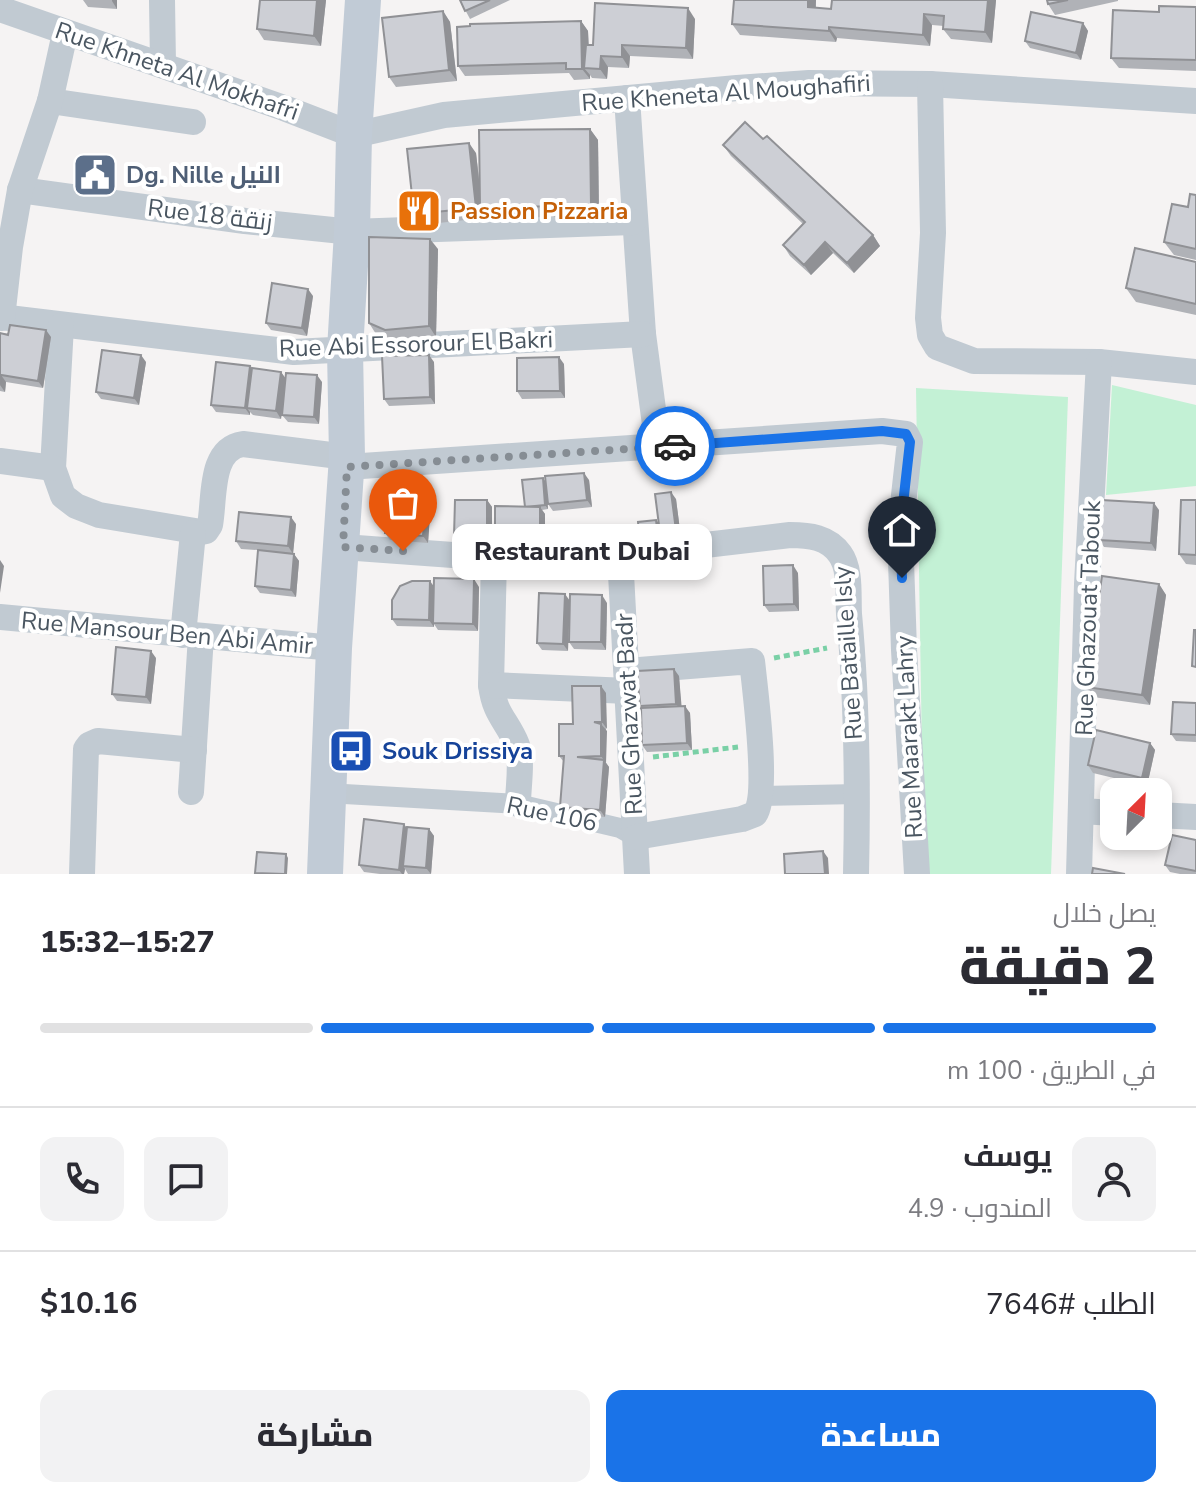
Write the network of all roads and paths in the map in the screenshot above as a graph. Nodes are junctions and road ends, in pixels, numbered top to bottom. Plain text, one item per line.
1 (162, 0) edge
2 (366, 1) edge
3 (0, 9) edge
4 (65, 33) junction
5 (163, 64) junction
6 (930, 84) junction
7 (627, 98) junction
8 (50, 101) junction
9 (1196, 101) edge
10 (193, 122) dead end
11 (354, 135) junction
12 (20, 190) junction
13 (633, 222) junction
14 (352, 232) junction
15 (1, 318) edge
16 (61, 326) junction
17 (643, 334) junction
18 (345, 350) junction
19 (1099, 362) junction
20 (1196, 372) edge
21 (658, 447) junction
22 (0, 461) edge
23 (347, 462) junction
24 (53, 468) junction
25 (193, 533) junction
26 (343, 547) junction
27 (620, 555) junction
28 (494, 558) junction
29 (0, 617) edge
30 (192, 635) junction
31 (852, 644) junction
32 (334, 648) junction
33 (758, 660) junction
34 (628, 681) junction
35 (491, 685) junction
36 (760, 745) junction
37 (194, 750) junction
38 (632, 759) junction
39 (191, 792) dead end
40 (327, 793) junction
41 (858, 794) junction
42 (761, 798) junction
43 (518, 804) junction
44 (1081, 811) junction
45 (1100, 812) edge
46 (1172, 816) edge
47 (1196, 817) edge
48 (636, 837) junction
49 (82, 874) edge
50 (325, 874) edge
51 (637, 874) edge
52 (856, 874) edge
53 (917, 874) edge
54 (1079, 874) edge

1 - 5 street
2 - 11 main road
3 - 4 street, Rue Khneta Al Mokhafri
4 - 5 street, Rue Khneta Al Mokhafri
4 - 8 street
5 - 11 street, Rue Khneta Al Mokhafri
6 - 7 street, Rue Kheneta Al Moughafiri
6 - 9 street, Rue Kheneta Al Moughafiri
6 - 19 street
7 - 11 street, Rue Kheneta Al Moughafiri
7 - 13 street
8 - 10 street
8 - 12 street
11 - 14 main road
12 - 14 street, Rue 18 زنقة
12 - 15 street
13 - 14 street, Rue 18 زنقة
13 - 17 street
14 - 18 main road
15 - 16 street, Rue Abi Essorour El Bakri
16 - 18 street, Rue Abi Essorour El Bakri
16 - 24 street
17 - 18 street, Rue Abi Essorour El Bakri
17 - 21 street
18 - 23 main road
19 - 20 street
19 - 44 street, Rue Ghazouat Tabouk
21 - 23 street
21 - 53 street, Rue Maarakt Lahry
22 - 24 street
23 - 25 street
23 - 26 main road
24 - 25 street
25 - 30 street
26 - 28 street, Rue Bataille Isly
26 - 32 main road
27 - 28 street, Rue Bataille Isly
27 - 31 street, Rue Bataille Isly
27 - 34 street, Rue Ghazwat Badr
28 - 35 street
29 - 30 street, Rue Mansour Ben Abi Amir
30 - 32 street, Rue Mansour Ben Abi Amir
30 - 37 street
31 - 33 path
31 - 41 street, Rue Bataille Isly
32 - 40 main road
33 - 34 street
33 - 36 street
34 - 35 street
34 - 38 street, Rue Ghazwat Badr
35 - 43 street
36 - 38 path
36 - 42 street
37 - 39 street
37 - 49 street
38 - 48 street, Rue Ghazwat Badr
40 - 43 street, Rue 106
40 - 50 main road
41 - 42 street
41 - 52 street, Rue Bataille Isly
42 - 48 street
43 - 48 street, Rue 106
44 - 45 street
44 - 54 street, Rue Ghazouat Tabouk
46 - 47 street
48 - 51 street, Rue Ghazwat Badr

